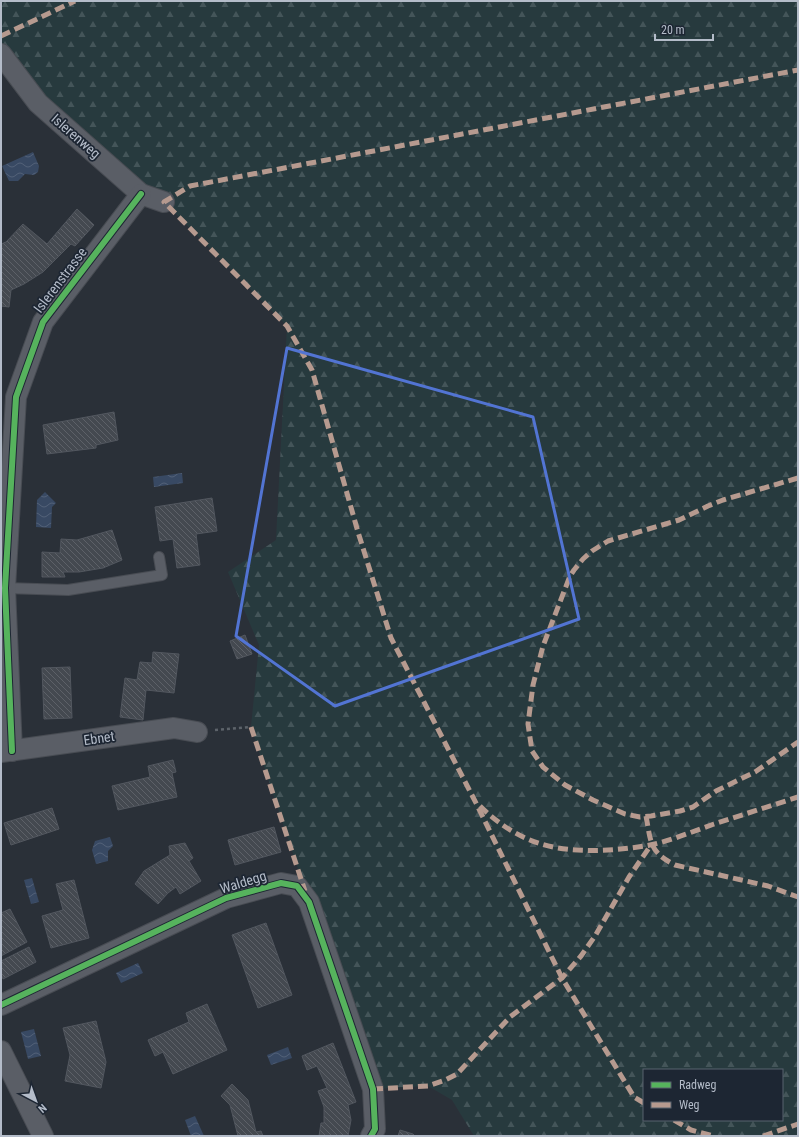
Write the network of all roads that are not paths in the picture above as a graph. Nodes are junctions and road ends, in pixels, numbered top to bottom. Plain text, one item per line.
1 (1, 54) edge
2 (141, 194) junction
3 (164, 202) dead end
4 (159, 557) dead end
5 (5, 588) junction
6 (197, 732) road end
7 (6, 751) edge
8 (1, 1005) edge
9 (1, 1051) edge
10 (43, 1136) edge
11 (371, 1136) edge

1 - 2 street, Islerenweg
2 - 3 street, Islerenweg
2 - 5 street, Islerenstrasse
4 - 5 lane
5 - 7 street, Islerenstrasse
6 - 7 street, Ebnet
8 - 11 street, Waldegg
9 - 10 street

